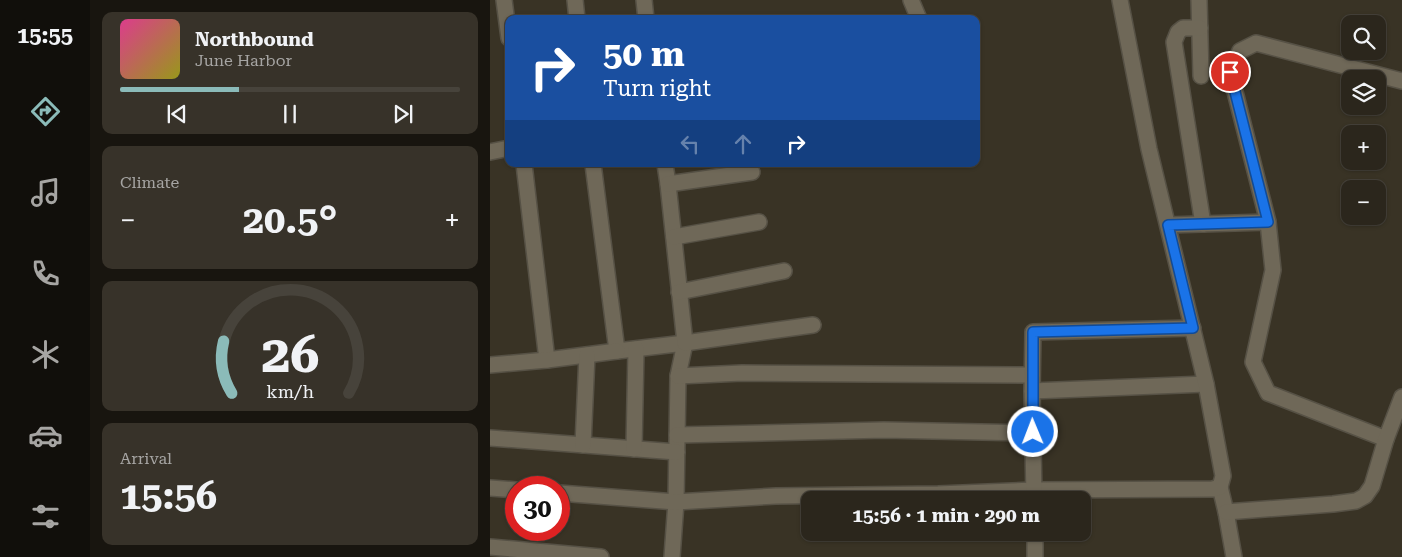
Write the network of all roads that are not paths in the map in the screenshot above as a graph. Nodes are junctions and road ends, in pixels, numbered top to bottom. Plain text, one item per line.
1 (504, 0) edge
2 (575, 0) edge
3 (644, 0) edge
4 (899, 0) edge
5 (1120, 0) edge
6 (1199, 0) edge
7 (915, 9) edge
8 (506, 15) edge
9 (577, 15) edge
10 (646, 15) edge
11 (1200, 28) junction
12 (1201, 76) dead end
13 (1402, 81) edge
14 (505, 149) edge
15 (490, 152) edge
16 (524, 167) edge
17 (593, 167) edge
18 (665, 167) edge
19 (752, 172) dead end
20 (668, 184) junction
21 (759, 222) dead end
22 (1268, 222) junction
23 (1203, 224) junction
24 (1168, 225) junction
25 (674, 237) junction
26 (784, 271) dead end
27 (679, 292) junction
28 (813, 325) dead end
29 (1193, 328) junction
30 (685, 343) junction
31 (636, 348) junction
32 (617, 351) junction
33 (587, 355) junction
34 (547, 360) junction
35 (490, 365) edge
36 (1032, 375) junction
37 (678, 376) junction
38 (1206, 384) junction
39 (1032, 391) junction
40 (1402, 397) edge
41 (1033, 432) junction
42 (677, 435) junction
43 (490, 438) edge
44 (1386, 439) junction
45 (583, 445) junction
46 (634, 448) junction
47 (677, 452) junction
48 (1220, 487) junction
49 (490, 488) edge
50 (505, 489) edge
51 (1034, 491) edge
52 (1091, 493) edge
53 (570, 494) edge
54 (801, 496) edge
55 (676, 502) junction
56 (1226, 512) junction
57 (1034, 541) edge
58 (490, 546) edge
59 (601, 557) edge
60 (672, 557) edge
61 (1035, 557) edge
62 (1234, 557) edge

1 - 8 street
2 - 9 street
3 - 10 street
4 - 7 street
5 - 24 street
6 - 11 street
11 - 12 street
11 - 23 street
13 - 22 street
14 - 15 street
16 - 34 street
17 - 32 street
18 - 20 street
19 - 20 street
20 - 25 street
21 - 25 street
22 - 23 street
22 - 44 street
23 - 24 street
24 - 29 street
25 - 27 street
26 - 27 street
27 - 30 street
28 - 30 street
29 - 36 street
29 - 38 street
30 - 31 street
30 - 37 street
31 - 32 street
31 - 46 street
32 - 33 street
33 - 34 street
33 - 45 street
34 - 35 street
36 - 37 street
36 - 39 street
37 - 42 street
38 - 39 street
38 - 48 street
39 - 41 street
40 - 44 street
41 - 42 street
41 - 51 street
42 - 47 street
43 - 45 street
44 - 56 street
45 - 46 street
46 - 47 street
47 - 55 street
48 - 52 street
48 - 56 street
49 - 50 street
53 - 55 street
54 - 55 street
55 - 60 street
56 - 62 street
57 - 61 street
58 - 59 street

